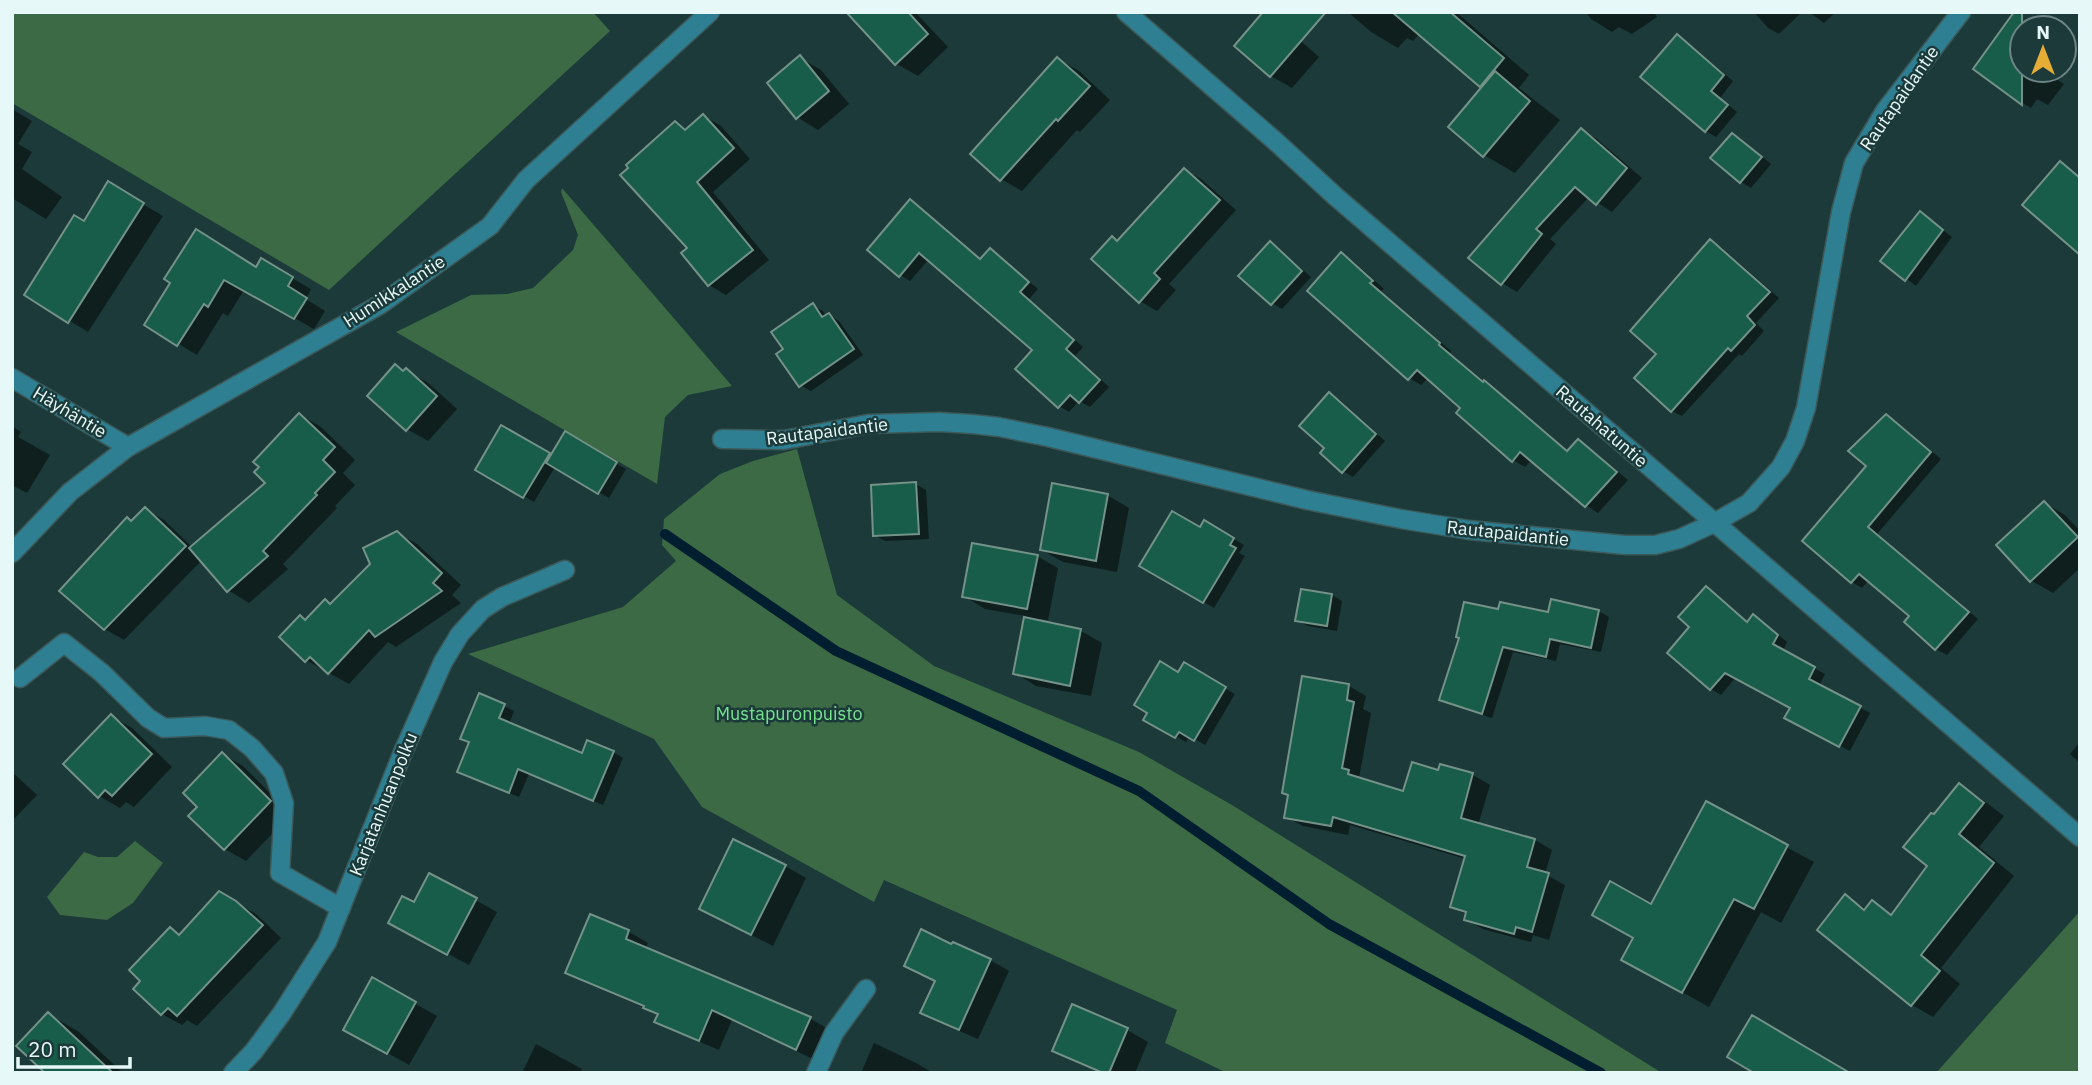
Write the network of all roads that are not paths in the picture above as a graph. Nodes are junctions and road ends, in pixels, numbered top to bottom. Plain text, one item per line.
1 (710, 12) edge
2 (1126, 12) edge
3 (1961, 12) edge
4 (12, 378) edge
5 (722, 439) dead end
6 (128, 447) junction
7 (1714, 523) junction
8 (12, 553) edge
9 (565, 570) dead end
10 (20, 678) dead end
11 (2080, 837) edge
12 (341, 908) junction
13 (866, 989) dead end
14 (233, 1073) edge
15 (816, 1073) edge

1 - 6 street, Humikkalantie
2 - 7 street, Rautahatuntie
3 - 7 street, Rautapaidantie
4 - 6 street, Häyhäntie
5 - 7 street, Rautapaidantie
6 - 8 street, Humikkalantie
7 - 11 street, Rautahatuntie
9 - 12 street, Karjatanhuanpolku
10 - 12 street
12 - 14 street, Karjatanhuanpolku
13 - 15 street

